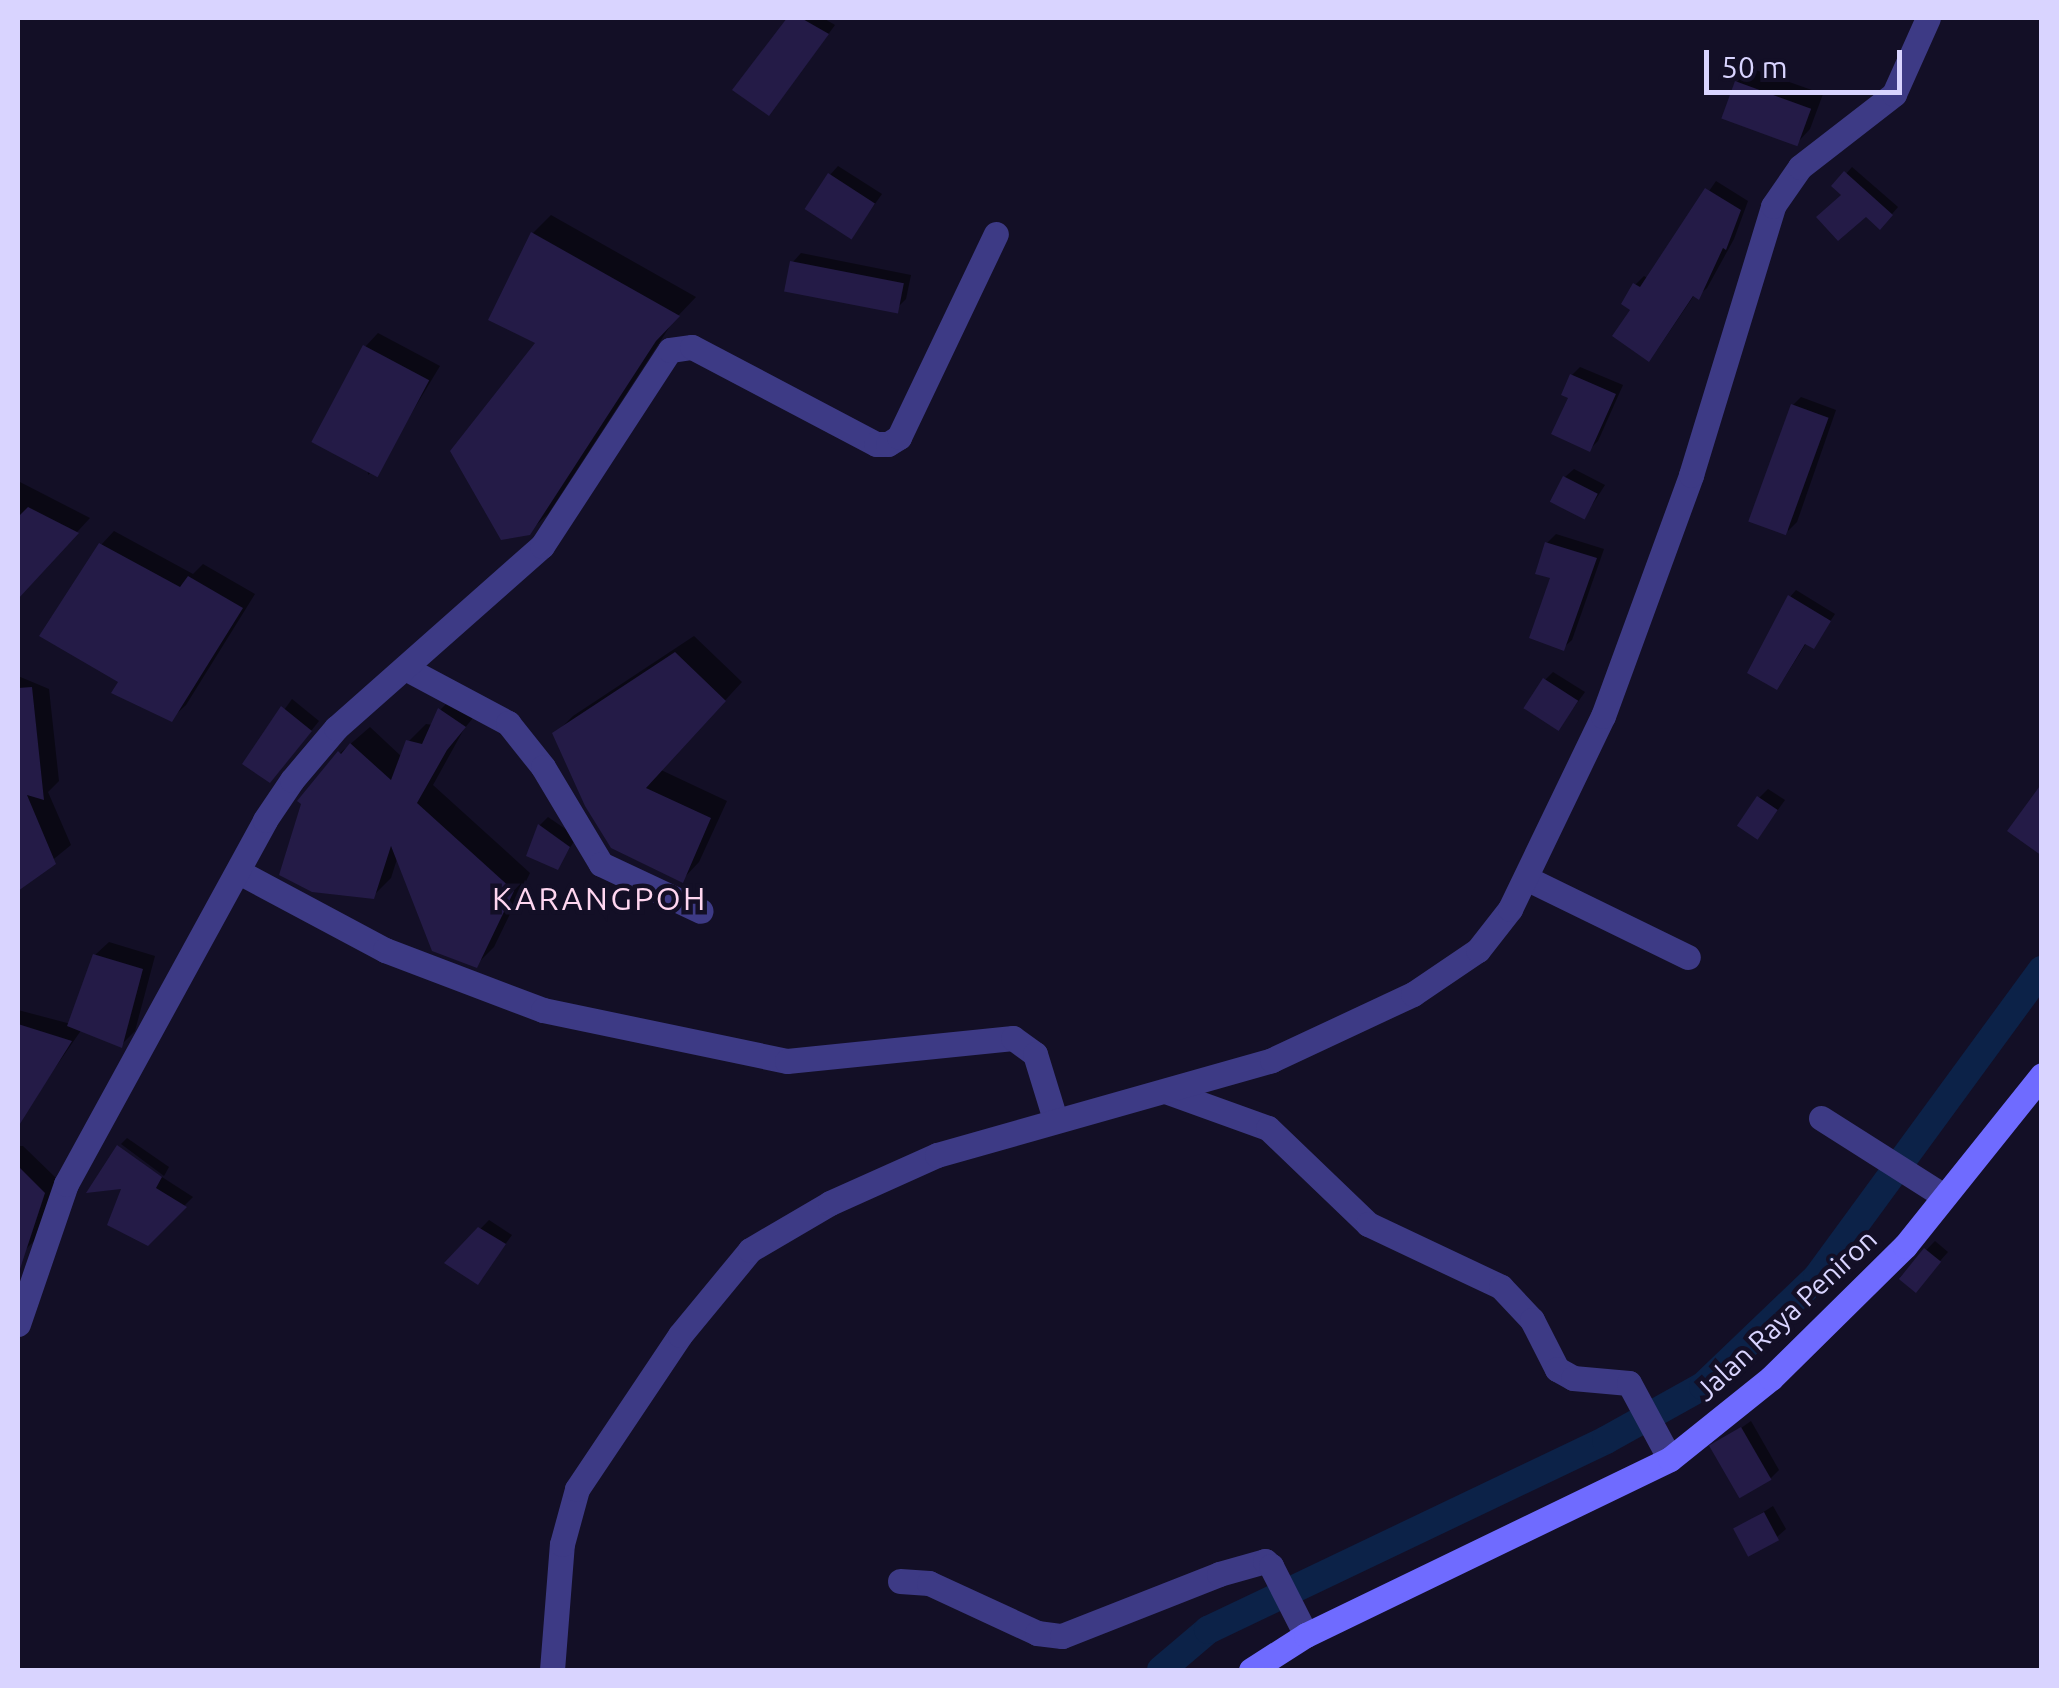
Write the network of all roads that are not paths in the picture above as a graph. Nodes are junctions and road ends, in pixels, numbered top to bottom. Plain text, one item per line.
1 (1928, 18) edge
2 (996, 234) dead end
3 (407, 670) junction
4 (239, 872) junction
5 (1526, 878) junction
6 (701, 910) dead end
7 (1688, 957) dead end
8 (2042, 1076) edge
9 (1168, 1092) junction
10 (1821, 1118) dead end
11 (1055, 1119) junction
12 (1944, 1196) junction
13 (18, 1324) edge
14 (1670, 1459) junction
15 (900, 1581) dead end
16 (1306, 1635) junction
17 (552, 1670) edge
18 (1250, 1670) edge

1 - 5 street
2 - 3 street
3 - 4 street
3 - 6 street
4 - 11 street
4 - 13 street
5 - 7 street
5 - 9 street
8 - 12 main road, Jalan Raya Peniron
9 - 11 street
9 - 14 street
10 - 12 street
11 - 17 street
12 - 14 main road, Jalan Raya Peniron
14 - 16 main road, Jalan Raya Peniron
15 - 16 street
16 - 18 main road, Jalan Raya Peniron

